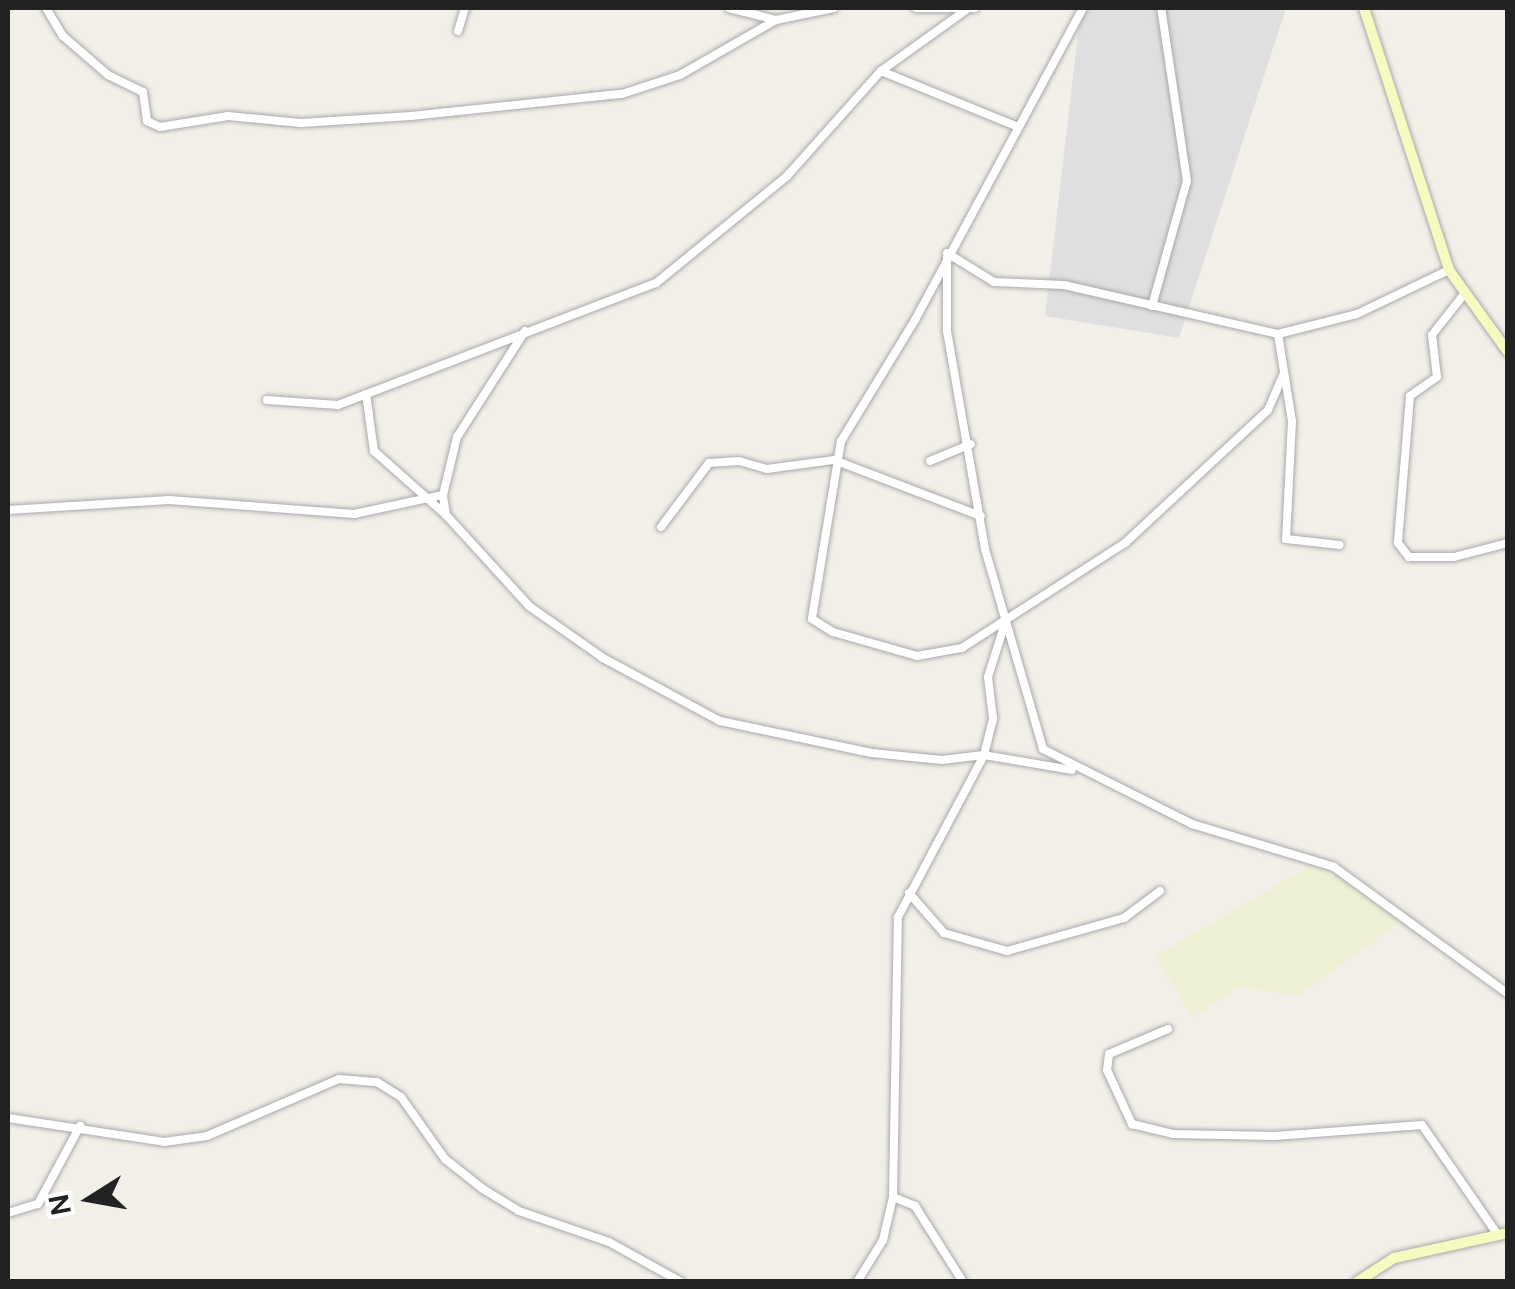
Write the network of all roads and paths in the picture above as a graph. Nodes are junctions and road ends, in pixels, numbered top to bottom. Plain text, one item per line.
1 (46, 8) edge
2 (465, 8) edge
3 (729, 8) edge
4 (834, 8) edge
5 (916, 8) edge
6 (970, 8) edge
7 (1083, 8) edge
8 (1162, 8) edge
9 (1364, 8) edge
10 (776, 20) junction
11 (458, 31) dead end
12 (881, 71) junction
13 (1018, 128) junction
14 (948, 253) junction
15 (1449, 270) junction
16 (1465, 294) junction
17 (1152, 306) junction
18 (525, 332) junction
19 (1278, 334) junction
20 (1508, 352) edge
21 (1284, 373) junction
22 (366, 394) junction
23 (267, 400) dead end
24 (970, 444) junction
25 (834, 460) junction
26 (930, 462) dead end
27 (443, 495) junction
28 (430, 500) junction
29 (8, 510) edge
30 (446, 515) junction
31 (981, 516) junction
32 (661, 527) dead end
33 (1508, 543) edge
34 (1340, 545) dead end
35 (1006, 622) junction
36 (984, 756) junction
37 (1082, 771) junction
38 (1160, 891) dead end
39 (909, 892) junction
40 (1508, 994) edge
41 (1168, 1029) dead end
42 (8, 1118) edge
43 (80, 1126) junction
44 (894, 1197) junction
45 (8, 1213) edge
46 (1503, 1234) edge
47 (681, 1282) edge
48 (857, 1282) edge
49 (963, 1282) edge
50 (1357, 1282) edge

1 - 10 street
2 - 11 street
3 - 10 street
4 - 10 street
5 - 6 street
6 - 12 street
7 - 13 street
8 - 17 street
9 - 15 street
12 - 13 street
12 - 18 street
13 - 14 street
14 - 17 street
14 - 24 street
14 - 25 street
15 - 16 street
15 - 19 street
16 - 20 street
16 - 33 street
17 - 19 street
18 - 22 street
18 - 27 street
19 - 21 street
21 - 34 street
21 - 35 street
22 - 23 street
22 - 28 street
24 - 26 street
24 - 31 street
25 - 31 street
25 - 32 street
25 - 35 street
27 - 28 street
27 - 30 street
28 - 29 street
28 - 30 street
30 - 36 street
31 - 35 street
35 - 36 street
35 - 37 street
36 - 37 street
36 - 39 street
37 - 40 street
38 - 39 street
39 - 44 street
41 - 46 street
42 - 43 street
43 - 45 street
43 - 47 street
44 - 48 street
44 - 49 street
46 - 50 street

